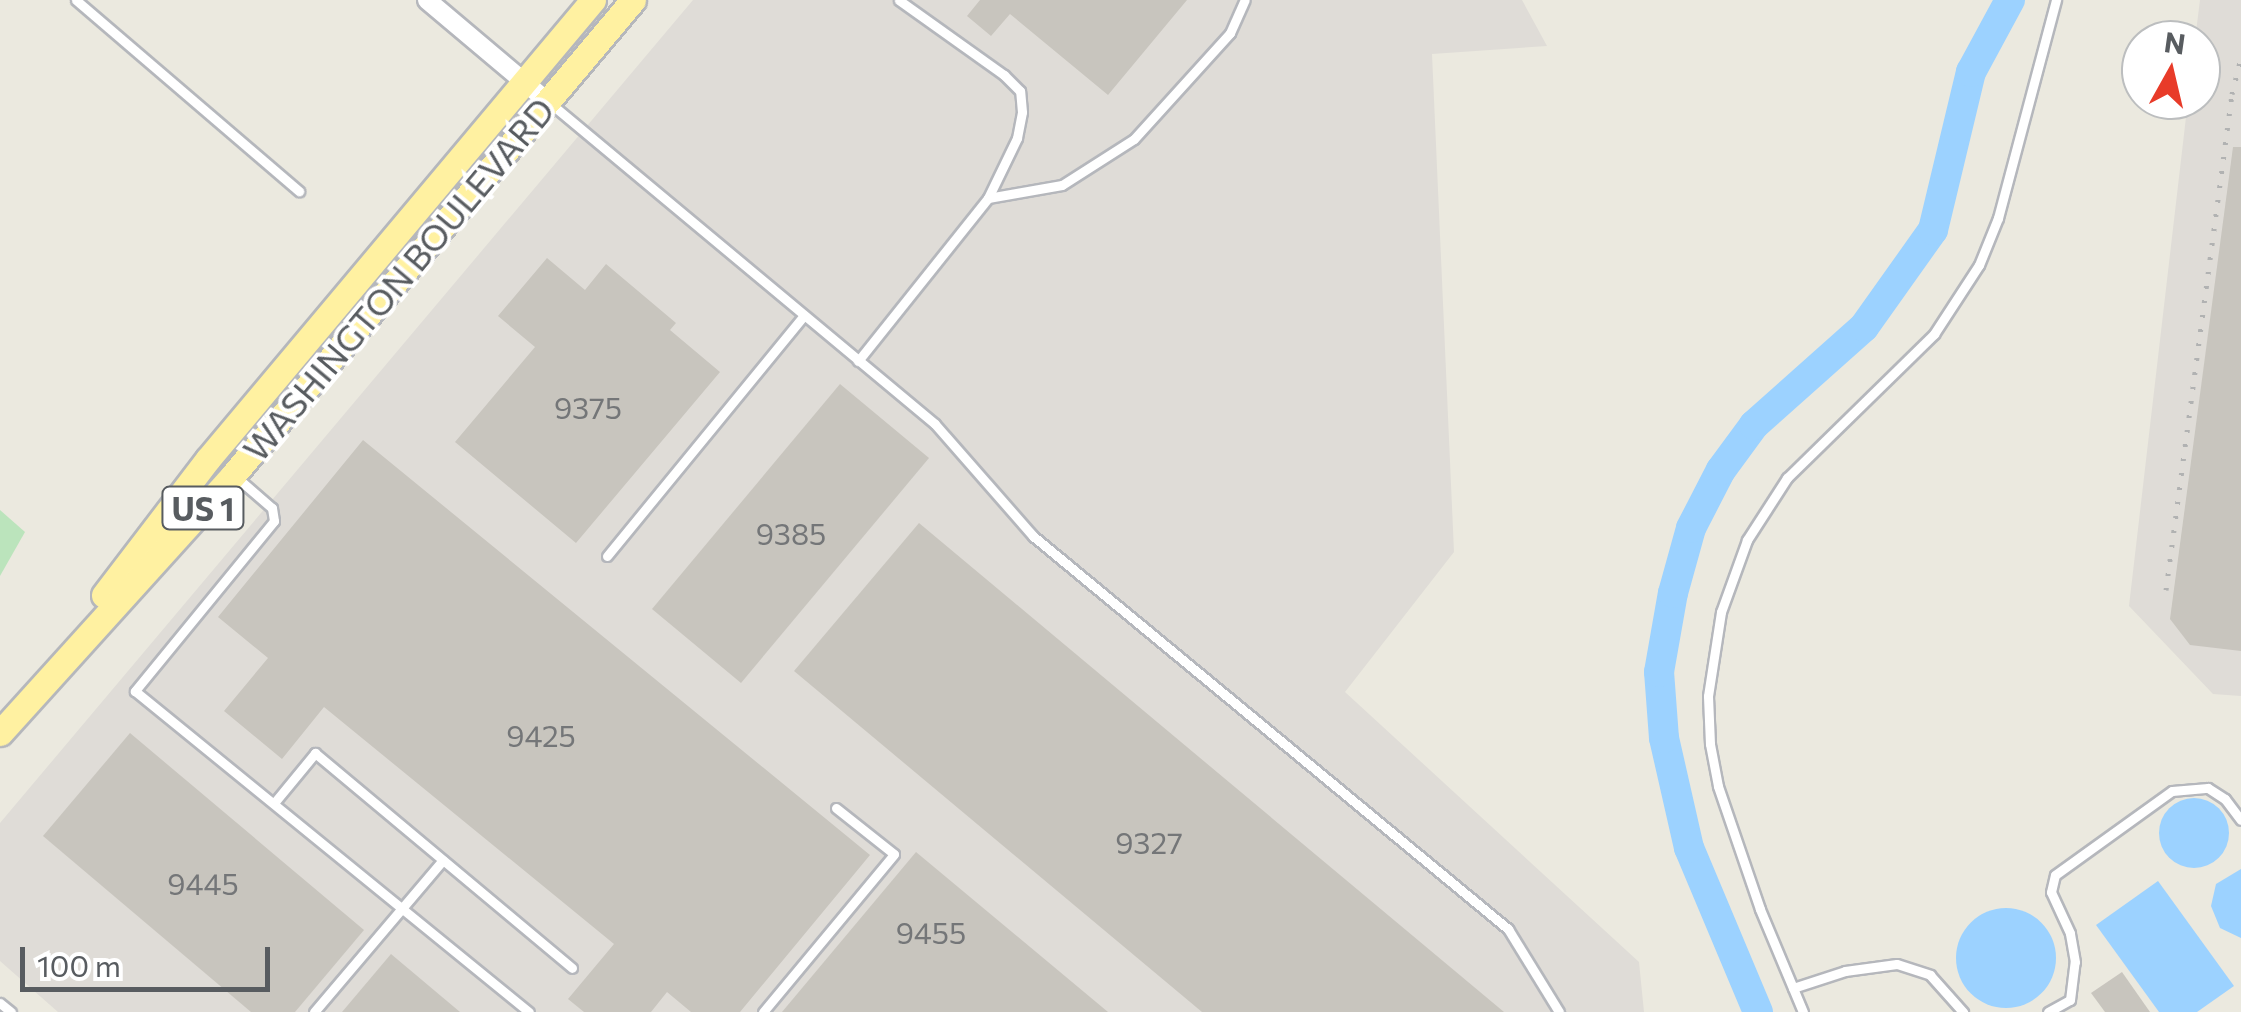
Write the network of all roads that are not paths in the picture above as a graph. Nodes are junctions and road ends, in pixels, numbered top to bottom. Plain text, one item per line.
1 (76, 0) edge
2 (427, 0) edge
3 (592, 0) edge
4 (632, 0) edge
5 (899, 0) edge
6 (1246, 0) edge
7 (2056, 0) edge
8 (523, 82) junction
9 (548, 102) junction
10 (300, 191) dead end
11 (988, 198) junction
12 (804, 315) junction
13 (858, 360) junction
14 (233, 475) junction
15 (607, 556) dead end
16 (0, 733) edge
17 (274, 802) junction
18 (836, 808) dead end
19 (2241, 820) edge
20 (443, 860) junction
21 (404, 908) junction
22 (572, 968) dead end
23 (1793, 988) junction
24 (0, 1002) edge
25 (11, 1012) edge
26 (314, 1012) edge
27 (529, 1012) edge
28 (763, 1012) edge
29 (1559, 1012) edge
30 (1803, 1012) edge
31 (1964, 1012) edge
32 (2048, 1012) edge

1 - 10 lane
2 - 8 street
3 - 8 main road, WASHINGTON BOULEVARD / US 1
4 - 9 main road, WASHINGTON BOULEVARD / US 1
5 - 11 lane
6 - 11 lane
7 - 23 lane
8 - 9 street
8 - 16 main road, WASHINGTON BOULEVARD / US 1
9 - 12 lane
9 - 14 main road, WASHINGTON BOULEVARD / US 1
11 - 13 lane
12 - 13 lane
12 - 15 lane
13 - 29 lane
14 - 16 main road, WASHINGTON BOULEVARD / US 1
14 - 17 lane
17 - 20 lane
17 - 21 lane
18 - 28 lane
19 - 32 lane
20 - 21 lane
20 - 22 lane
21 - 26 lane
21 - 27 lane
23 - 30 lane
23 - 31 lane
24 - 25 lane

